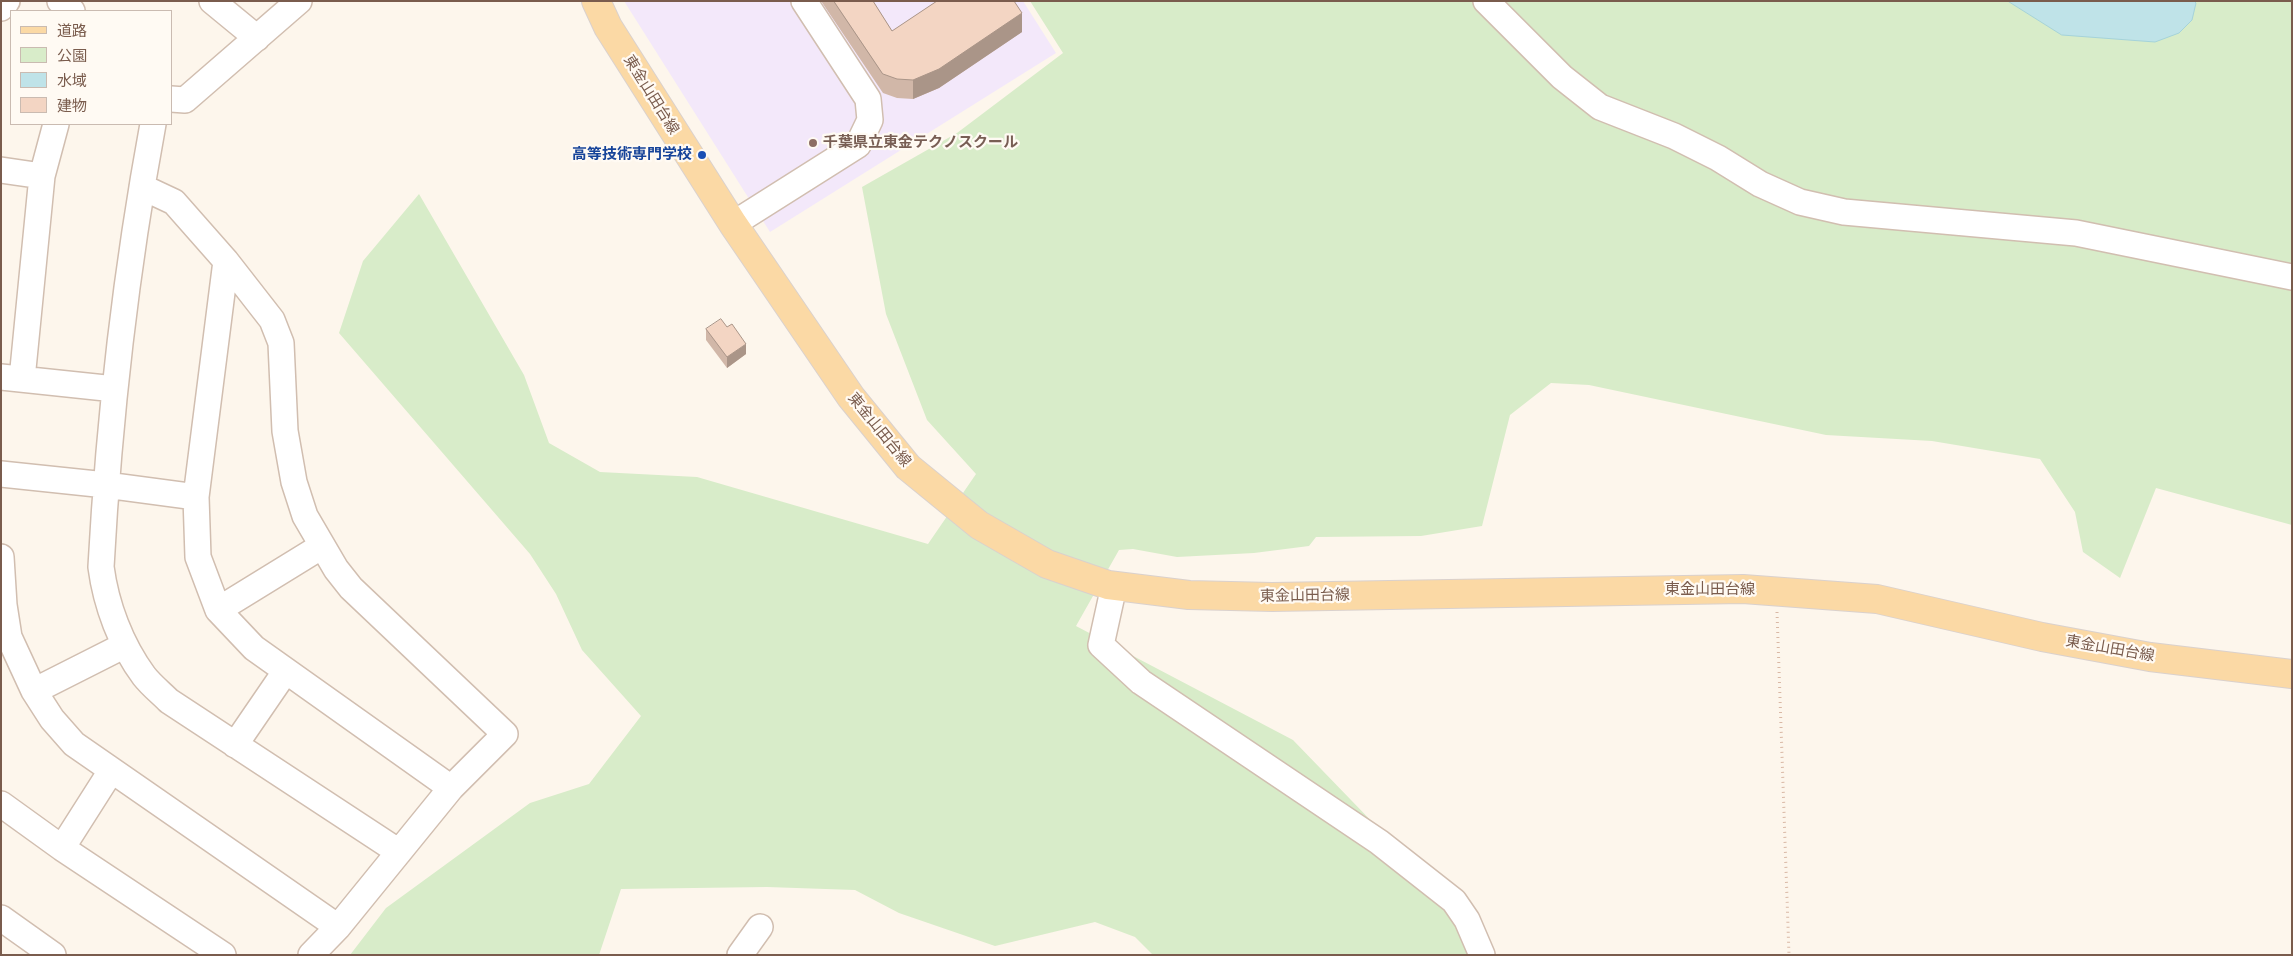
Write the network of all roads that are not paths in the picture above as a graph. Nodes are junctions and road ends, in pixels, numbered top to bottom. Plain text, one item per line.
1 (7, 1) edge
2 (60, 1) edge
3 (212, 1) edge
4 (299, 1) edge
5 (596, 1) edge
6 (804, 1) edge
7 (1486, 1) edge
8 (1, 8) edge
9 (71, 10) edge
10 (256, 38) junction
11 (172, 99) edge
12 (56, 125) edge
13 (153, 125) edge
14 (1, 170) edge
15 (42, 176) junction
16 (142, 187) junction
17 (733, 224) junction
18 (226, 261) junction
19 (2292, 277) edge
20 (12, 378) edge
21 (115, 389) junction
22 (1, 474) edge
23 (106, 485) junction
24 (196, 497) junction
25 (322, 546) junction
26 (1, 557) edge
27 (1114, 586) junction
28 (218, 610) junction
29 (124, 645) junction
30 (285, 672) junction
31 (2292, 674) edge
32 (34, 691) junction
33 (235, 745) junction
34 (112, 771) junction
35 (451, 788) junction
36 (1, 804) edge
37 (62, 848) junction
38 (399, 852) junction
39 (1, 918) edge
40 (338, 927) junction
41 (760, 927) dead end
42 (53, 955) edge
43 (223, 955) edge
44 (311, 955) edge
45 (740, 955) edge
46 (1482, 955) edge

1 - 8 street
2 - 9 street
3 - 10 street
4 - 10 street
5 - 17 main road, 東金山田台線
6 - 17 street
7 - 19 street
10 - 11 street
12 - 15 street
13 - 16 street
14 - 15 street
15 - 20 street
16 - 18 street
16 - 21 street
17 - 27 main road, 東金山田台線
18 - 24 street
18 - 25 street
20 - 21 street
21 - 23 street
22 - 23 street
23 - 24 street
23 - 29 street
24 - 28 street
25 - 28 street
25 - 35 street
26 - 32 street
27 - 31 main road, 東金山田台線
27 - 46 street
28 - 30 street
29 - 32 street
29 - 33 street
30 - 33 street
30 - 35 street
32 - 34 street
33 - 38 street
34 - 37 street
34 - 40 street
35 - 38 street
36 - 37 street
37 - 43 street
38 - 40 street
39 - 42 street
40 - 44 street
41 - 45 street

